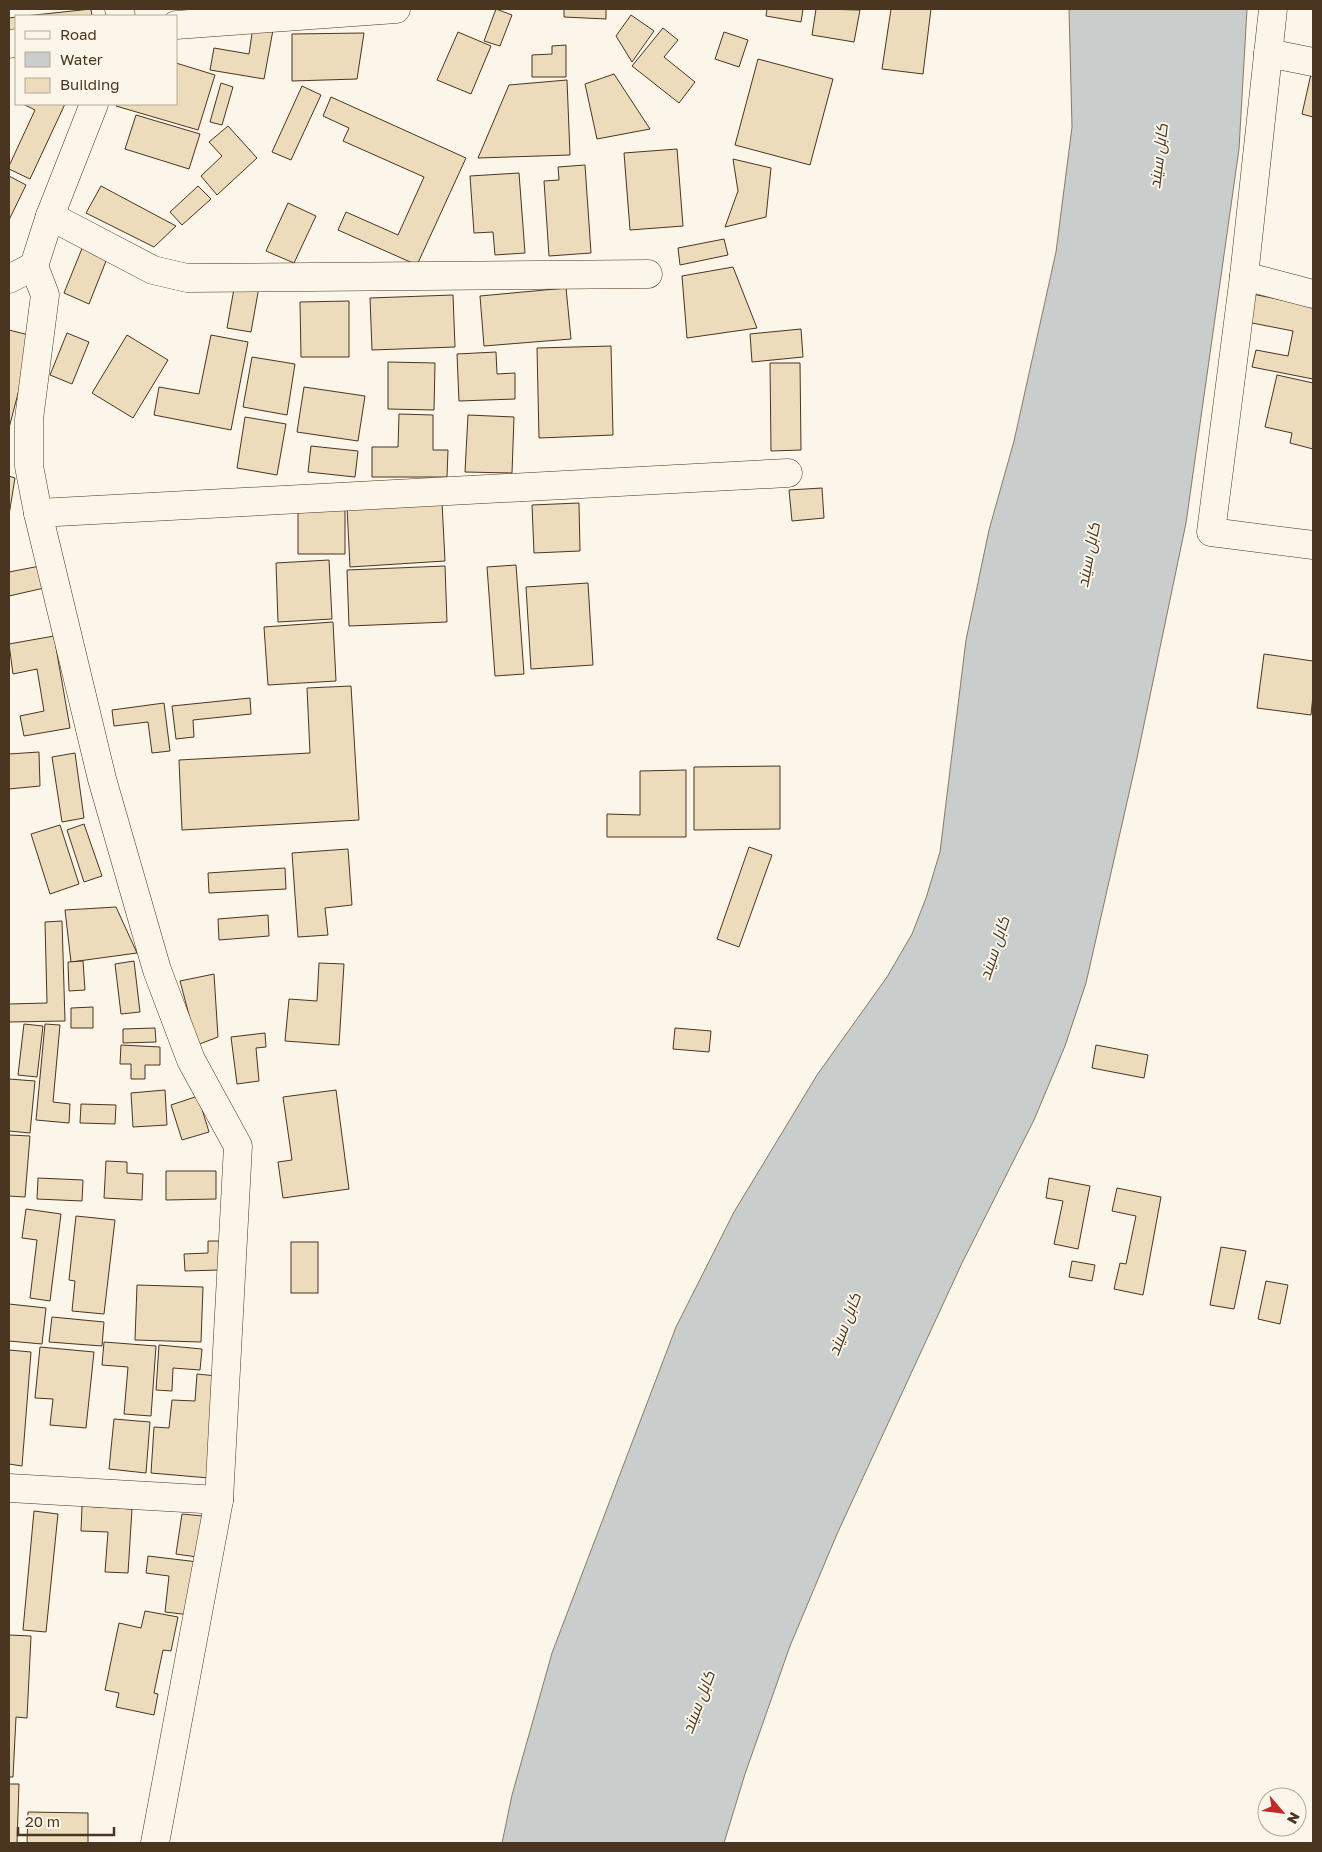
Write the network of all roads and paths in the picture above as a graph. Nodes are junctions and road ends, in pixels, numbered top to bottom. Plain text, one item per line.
1 (396, 9) edge
2 (1273, 9) edge
3 (178, 25) edge
4 (1268, 53) junction
5 (1313, 62) edge
6 (94, 105) edge
7 (50, 216) junction
8 (34, 266) junction
9 (648, 274) dead end
10 (1244, 276) junction
11 (9, 279) edge
12 (1313, 294) edge
13 (788, 473) dead end
14 (38, 513) junction
15 (1313, 545) edge
16 (9, 1488) edge
17 (219, 1500) junction
18 (155, 1843) edge

1 - 3 street
2 - 4 street
4 - 5 street
4 - 10 street
6 - 7 street
7 - 8 street
7 - 9 street
8 - 11 street
8 - 14 street
10 - 12 street
10 - 15 street
13 - 14 street
14 - 17 street
16 - 17 street
17 - 18 street

